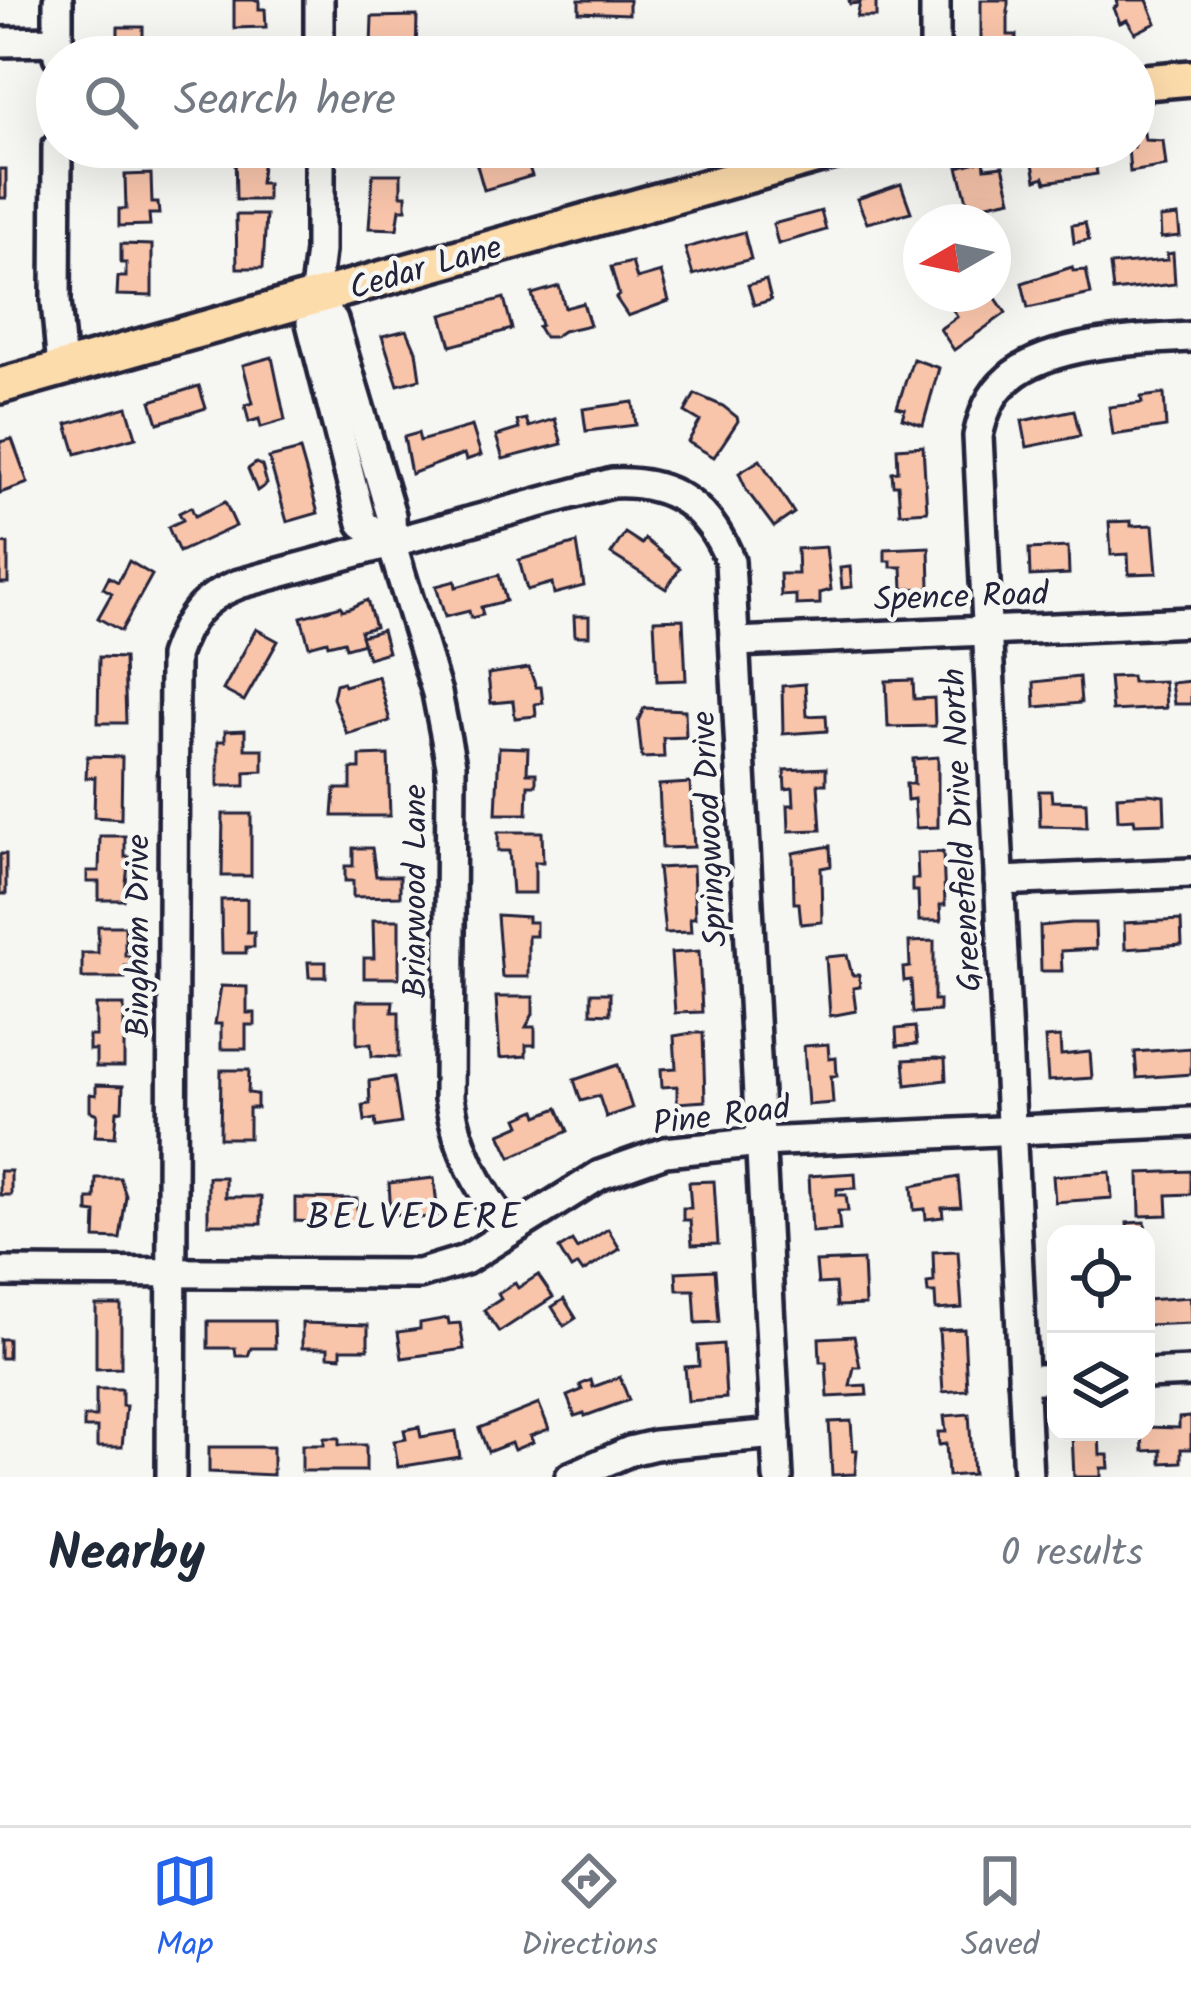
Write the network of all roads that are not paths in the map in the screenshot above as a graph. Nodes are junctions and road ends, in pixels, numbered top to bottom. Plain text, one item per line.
1 (58, 0) edge
2 (319, 0) edge
3 (934, 0) edge
4 (58, 36) edge
5 (319, 36) edge
6 (935, 36) edge
7 (0, 42) edge
8 (36, 46) edge
9 (1191, 78) edge
10 (1155, 81) edge
11 (57, 168) edge
12 (320, 168) edge
13 (774, 168) edge
14 (314, 297) junction
15 (1191, 337) edge
16 (62, 368) junction
17 (0, 386) edge
18 (392, 545) junction
19 (1191, 622) edge
20 (987, 629) junction
21 (735, 642) junction
22 (1191, 873) edge
23 (999, 881) junction
24 (1191, 1122) edge
25 (1010, 1131) junction
26 (760, 1142) junction
27 (511, 1230) junction
28 (0, 1272) edge
29 (172, 1273) junction
30 (1191, 1372) edge
31 (1155, 1374) edge
32 (1047, 1379) edge
33 (1023, 1380) junction
34 (776, 1435) junction
35 (171, 1477) edge
36 (570, 1477) edge
37 (778, 1477) edge
38 (1028, 1477) edge

1 - 4 street
2 - 5 street
3 - 6 street
7 - 8 street
9 - 10 main road
11 - 16 street
12 - 14 street, Briarwood Lane
13 - 14 main road, Cedar Lane
14 - 16 main road, Cedar Lane
14 - 18 street, Briarwood Lane
15 - 20 street, Greenefield Drive North
16 - 17 main road, Cedar Lane
18 - 21 street, Springwood Drive
18 - 27 street, Briarwood Lane
18 - 29 street, Bingham Drive
19 - 20 street, Spence Road
20 - 21 street, Spence Road
20 - 23 street, Greenefield Drive North
21 - 26 street, Springwood Drive
22 - 23 street
23 - 25 street, Greenefield Drive North
24 - 25 street, Pine Road
25 - 26 street, Pine Road
25 - 33 street, Greenefield Drive North
26 - 27 street, Pine Road
26 - 34 street, Springwood Drive
27 - 29 street, Pine Road
28 - 29 street, Pine Road
29 - 35 street, Bingham Drive
30 - 31 street
32 - 33 street
33 - 38 street, Greenefield Drive North
34 - 36 street
34 - 37 street, Springwood Drive

